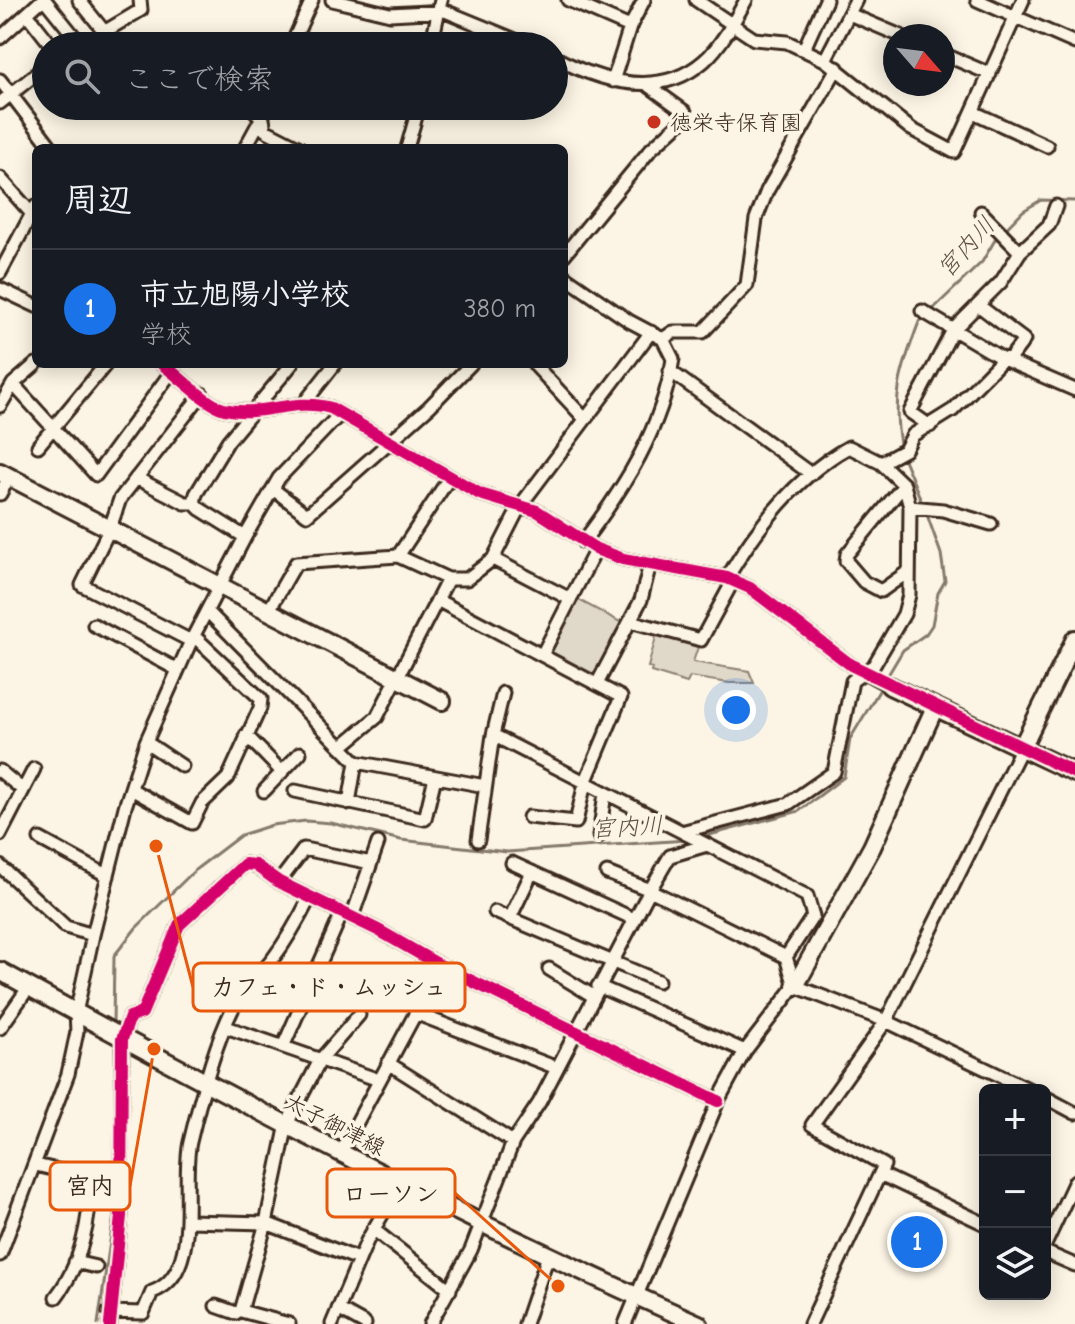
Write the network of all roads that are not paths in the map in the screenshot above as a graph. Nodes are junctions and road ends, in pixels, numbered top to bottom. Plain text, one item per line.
1 (43, 0) edge
2 (79, 0) edge
3 (140, 0) edge
4 (312, 0) edge
5 (332, 0) edge
6 (644, 0) edge
7 (696, 0) edge
8 (746, 0) edge
9 (826, 0) edge
10 (856, 0) edge
11 (977, 0) edge
12 (1023, 0) edge
13 (574, 1) edge
14 (438, 6) edge
15 (27, 14) junction
16 (849, 14) junction
17 (1015, 17) junction
18 (732, 23) junction
19 (630, 27) junction
20 (883, 28) edge
21 (41, 32) edge
22 (70, 32) edge
23 (104, 32) joint
24 (297, 32) edge
25 (433, 32) edge
26 (496, 32) edge
27 (0, 38) edge
28 (1075, 43) edge
29 (804, 49) junction
30 (955, 59) edge
31 (825, 60) junction
32 (568, 63) edge
33 (837, 68) junction
34 (990, 74) junction
35 (32, 77) edge
36 (0, 80) edge
37 (613, 81) junction
38 (649, 86) junction
39 (11, 94) junction
40 (0, 103) edge
41 (973, 112) junction
42 (262, 120) edge
43 (263, 120) edge
44 (415, 120) edge
45 (49, 144) edge
46 (247, 144) edge
47 (292, 144) edge
48 (408, 144) edge
49 (1047, 146) dead end
50 (0, 178) edge
51 (1056, 206) dead end
52 (32, 208) edge
53 (981, 212) dead end
54 (32, 214) edge
55 (568, 250) edge
56 (1020, 252) junction
57 (0, 273) edge
58 (568, 279) edge
59 (0, 289) edge
60 (32, 304) edge
61 (978, 305) junction
62 (926, 313) dead end
63 (953, 330) junction
64 (651, 332) junction
65 (663, 339) junction
66 (1003, 359) junction
67 (32, 367) edge
68 (103, 368) edge
69 (166, 368) edge
70 (168, 368) edge
71 (289, 368) edge
72 (332, 368) edge
73 (467, 368) edge
74 (538, 368) edge
75 (670, 371) junction
76 (13, 384) junction
77 (1075, 390) edge
78 (202, 394) junction
79 (305, 402) junction
80 (0, 406) edge
81 (256, 411) junction
82 (340, 414) junction
83 (585, 419) junction
84 (54, 426) junction
85 (930, 426) junction
86 (389, 441) junction
87 (38, 446) dead end
88 (881, 463) junction
89 (5, 474) edge
90 (811, 474) junction
91 (450, 477) junction
92 (136, 478) junction
93 (904, 485) junction
94 (273, 489) junction
95 (0, 494) edge
96 (194, 503) junction
97 (520, 506) junction
98 (921, 508) junction
99 (991, 524) dead end
100 (110, 528) junction
101 (245, 537) junction
102 (583, 542) junction
103 (596, 549) junction
104 (398, 556) junction
105 (493, 559) junction
106 (650, 564) junction
107 (909, 571) junction
108 (448, 579) junction
109 (730, 579) junction
110 (220, 585) junction
111 (570, 599) junction
112 (437, 600) junction
113 (269, 610) junction
114 (207, 611) junction
115 (630, 621) junction
116 (94, 625) dead end
117 (192, 639) junction
118 (1075, 639) edge
119 (542, 655) junction
120 (178, 670) junction
121 (863, 672) junction
122 (397, 678) junction
123 (884, 683) joint
124 (597, 684) junction
125 (503, 693) dead end
126 (442, 701) dead end
127 (935, 707) junction
128 (246, 735) junction
129 (493, 735) junction
130 (146, 742) junction
131 (341, 747) junction
132 (1022, 747) junction
133 (300, 753) dead end
134 (356, 762) junction
135 (182, 766) dead end
136 (34, 769) dead end
137 (0, 771) edge
138 (282, 772) junction
139 (1075, 773) edge
140 (435, 777) junction
141 (585, 783) junction
142 (485, 786) junction
143 (131, 789) junction
144 (23, 790) junction
145 (264, 791) dead end
146 (295, 791) dead end
147 (605, 793) junction
148 (349, 803) junction
149 (528, 817) dead end
150 (685, 831) junction
151 (0, 835) edge
152 (599, 836) dead end
153 (40, 839) dead end
154 (478, 840) dead end
155 (378, 843) dead end
156 (707, 845) junction
157 (371, 863) junction
158 (512, 863) dead end
159 (0, 866) edge
160 (532, 872) junction
161 (607, 873) dead end
162 (108, 876) junction
163 (279, 882) junction
164 (650, 890) junction
165 (310, 897) junction
166 (495, 912) dead end
167 (347, 915) junction
168 (510, 918) junction
169 (634, 919) junction
170 (93, 935) junction
171 (786, 957) junction
172 (612, 961) junction
173 (441, 966) junction
174 (549, 969) dead end
175 (0, 971) edge
176 (658, 981) dead end
177 (795, 986) junction
178 (29, 987) junction
179 (595, 991) junction
180 (76, 1013) junction
181 (415, 1013) junction
182 (359, 1015) dead end
183 (886, 1021) junction
184 (226, 1027) junction
185 (0, 1028) edge
186 (573, 1032) junction
187 (122, 1039) junction
188 (283, 1047) junction
189 (745, 1051) junction
190 (320, 1060) junction
191 (388, 1063) junction
192 (557, 1068) junction
193 (379, 1080) junction
194 (207, 1083) junction
195 (1017, 1084) edge
196 (1051, 1100) edge
197 (718, 1101) junction
198 (1075, 1113) edge
199 (287, 1124) junction
200 (513, 1142) junction
201 (341, 1152) junction
202 (36, 1165) junction
203 (880, 1174) junction
204 (1075, 1181) edge
205 (401, 1182) junction
206 (189, 1221) junction
207 (979, 1221) edge
208 (266, 1223) junction
209 (482, 1223) junction
210 (373, 1229) junction
211 (1051, 1232) edge
212 (0, 1255) edge
213 (1051, 1255) edge
214 (548, 1256) junction
215 (358, 1259) junction
216 (75, 1262) junction
217 (1075, 1265) edge
218 (96, 1267) dead end
219 (450, 1290) junction
220 (56, 1297) dead end
221 (638, 1297) junction
222 (216, 1306) dead end
223 (338, 1309) junction
224 (236, 1316) edge
225 (110, 1318) edge
226 (267, 1321) edge
227 (289, 1324) edge
228 (332, 1324) edge
229 (365, 1324) edge
230 (430, 1324) edge
231 (525, 1324) edge
232 (625, 1324) edge
233 (699, 1324) edge
234 (810, 1324) edge

1 - 15 street
1 - 22 street
2 - 23 street
3 - 23 street
4 - 24 street
5 - 14 street
6 - 19 street
7 - 18 street
8 - 18 street
9 - 29 street
10 - 16 street
11 - 17 street
12 - 17 street
13 - 19 street
14 - 25 street
14 - 26 street
15 - 21 street
15 - 27 street
16 - 20 street
16 - 31 street
17 - 28 street
17 - 34 street
18 - 29 street
18 - 38 street
19 - 37 street
29 - 31 street
30 - 34 street
31 - 33 street
32 - 37 street
33 - 41 street
33 - 65 street
34 - 41 street
35 - 39 street
36 - 39 street
37 - 38 street
38 - 55 street
39 - 40 street
39 - 45 street
41 - 49 street
42 - 46 street
43 - 47 street
44 - 48 street
50 - 52 street
51 - 56 street
53 - 56 street
54 - 57 street
56 - 61 street
58 - 64 street
59 - 60 street
61 - 63 street
61 - 66 street
62 - 63 street
63 - 66 street
63 - 85 street
64 - 65 street
64 - 83 street
65 - 75 street
66 - 77 street
66 - 85 street
67 - 76 street
68 - 84 street
69 - 84 street
70 - 78 street
71 - 81 street
72 - 79 street
73 - 86 street
74 - 83 street
75 - 90 street
75 - 102 street
76 - 80 street
76 - 84 street
78 - 81 street
78 - 92 street
79 - 81 street
79 - 82 street
81 - 96 street
82 - 86 street
82 - 94 street
83 - 97 street
84 - 87 street
85 - 88 street
86 - 91 street
86 - 94 street
88 - 90 street
88 - 93 street
89 - 95 street
89 - 100 street
90 - 109 street
91 - 97 street
91 - 104 street
92 - 96 street
92 - 100 street
93 - 98 street
93 - 107 street
94 - 101 street
96 - 101 street
97 - 102 street
97 - 105 street
98 - 99 street
98 - 107 street
100 - 110 street
100 - 117 street
101 - 110 street
102 - 103 street
103 - 106 street
103 - 111 street
104 - 108 street
104 - 113 street
105 - 108 street
105 - 111 street
106 - 109 street
106 - 115 street
107 - 121 street
108 - 112 street
109 - 115 street
109 - 121 street
110 - 113 street
110 - 114 street
111 - 119 street
112 - 119 street
112 - 122 street
113 - 122 street
114 - 117 street
114 - 131 street
115 - 124 street
116 - 120 street
117 - 120 street
117 - 128 street
118 - 132 street
119 - 124 street
120 - 130 street
121 - 123 street
121 - 150 street
122 - 126 street
122 - 131 street
123 - 127 street
124 - 141 street
125 - 129 street
127 - 132 street
127 - 177 street
128 - 138 street
128 - 143 street
129 - 141 street
129 - 142 street
130 - 135 street
130 - 143 street
131 - 134 street
132 - 139 street
132 - 183 street
133 - 138 street
134 - 140 street
134 - 148 street
136 - 144 street
137 - 144 street
138 - 145 street
140 - 142 street
140 - 148 street
141 - 147 street
141 - 149 street
142 - 154 street
143 - 162 street
144 - 151 street
146 - 148 street
147 - 150 street
147 - 152 street
150 - 156 street
153 - 162 street
155 - 157 street
156 - 164 street
156 - 171 street
157 - 163 street
157 - 167 street
158 - 160 street
159 - 170 street
160 - 168 street
160 - 169 street
161 - 164 street
162 - 170 street
163 - 165 street
163 - 187 street
164 - 169 street
164 - 171 street
165 - 167 street
165 - 184 street
166 - 168 street
167 - 173 street
167 - 188 street
168 - 172 street
169 - 172 street
170 - 180 street
171 - 177 street
172 - 176 street
172 - 179 street
173 - 181 street
173 - 186 street
174 - 179 street
175 - 178 street, 太子御津線
177 - 183 street
177 - 189 street
178 - 180 street, 太子御津線
178 - 185 street
179 - 186 street
179 - 189 street
180 - 187 street, 太子御津線
180 - 202 street
181 - 191 street
181 - 192 street
182 - 190 street
183 - 195 street
183 - 203 street
184 - 188 street
184 - 194 street
186 - 192 street
186 - 197 street
187 - 194 street, 太子御津線
187 - 225 street
188 - 190 street
189 - 197 street
190 - 193 street
190 - 199 street
191 - 193 street
191 - 200 street
192 - 200 street
193 - 201 street
194 - 199 street, 太子御津線
194 - 206 street
196 - 198 street
197 - 221 street
199 - 201 street, 太子御津線
199 - 208 street
200 - 209 street
201 - 205 street, 太子御津線
202 - 212 street
202 - 216 street
203 - 207 street
203 - 234 street
204 - 211 street
205 - 209 street, 太子御津線
205 - 210 street
206 - 208 street
206 - 225 street
208 - 215 street
208 - 224 street
209 - 214 street, 太子御津線
209 - 219 street
210 - 215 street
210 - 219 street
213 - 217 street
214 - 221 street, 太子御津線
214 - 231 street
215 - 223 street
216 - 218 street
216 - 220 street
219 - 230 street
221 - 232 street
221 - 233 street, 太子御津線
222 - 224 street
223 - 228 street
223 - 229 street
224 - 226 street
226 - 227 street

